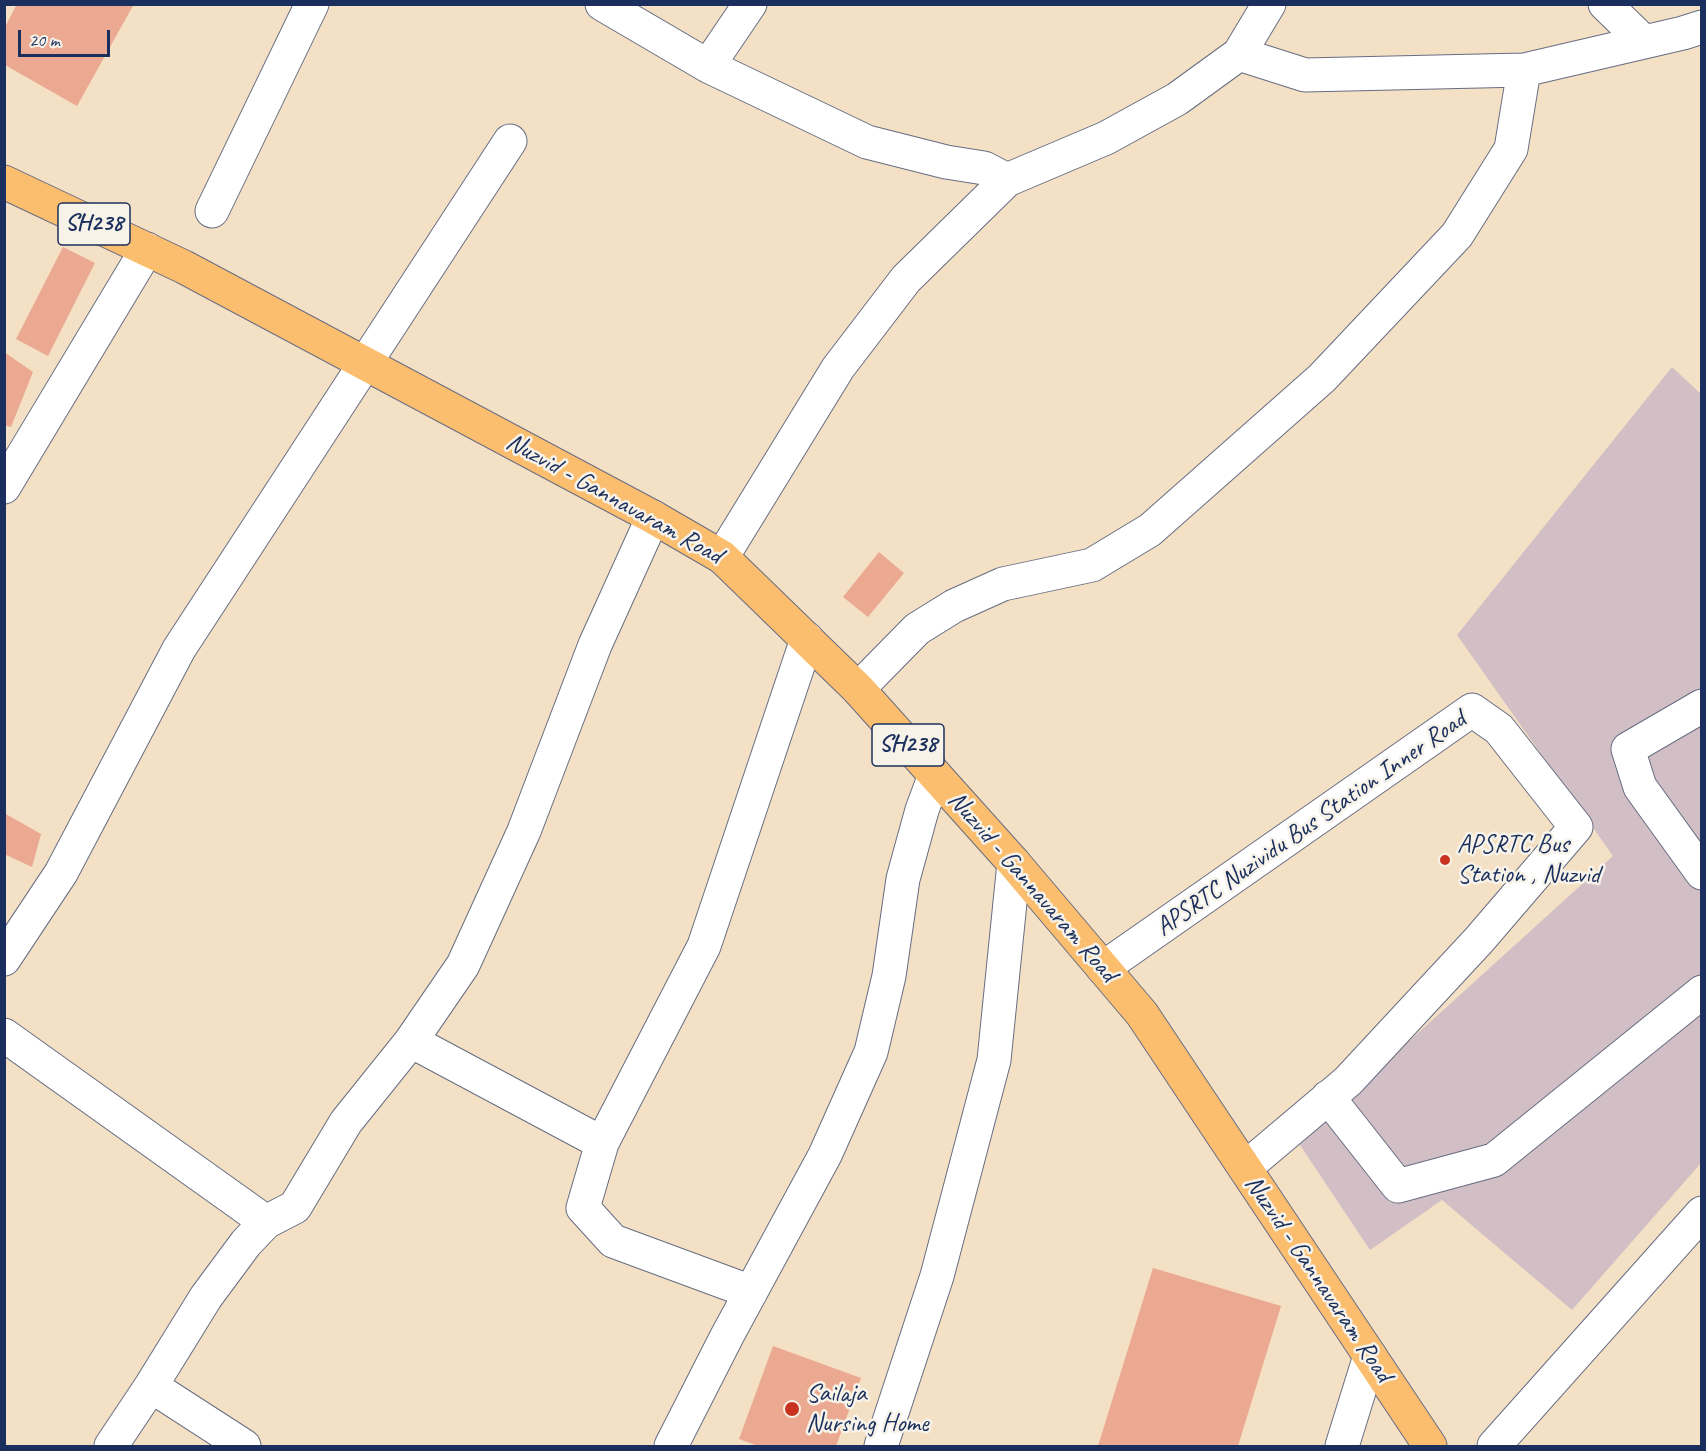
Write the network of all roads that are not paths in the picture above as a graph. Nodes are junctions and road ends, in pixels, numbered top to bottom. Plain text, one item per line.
1 (312, 4) edge
2 (602, 4) edge
3 (750, 4) edge
4 (1269, 4) edge
5 (1605, 4) edge
6 (1701, 27) edge
7 (1644, 42) junction
8 (1239, 54) junction
9 (708, 66) junction
10 (1524, 70) junction
11 (510, 141) dead end
12 (1007, 180) junction
13 (4, 182) edge
14 (212, 211) dead end
15 (147, 249) junction
16 (366, 364) junction
17 (4, 487) edge
18 (653, 517) junction
19 (722, 557) junction
20 (807, 639) junction
21 (858, 689) junction
22 (1701, 706) edge
23 (935, 775) junction
24 (1014, 863) junction
25 (1701, 873) edge
26 (4, 959) edge
27 (1103, 968) junction
28 (1701, 992) edge
29 (4, 1035) edge
30 (411, 1041) junction
31 (1328, 1097) junction
32 (602, 1143) junction
33 (1245, 1168) junction
34 (1701, 1213) edge
35 (266, 1222) junction
36 (751, 1292) junction
37 (1370, 1356) junction
38 (152, 1386) junction
39 (111, 1446) edge
40 (244, 1446) edge
41 (671, 1446) edge
42 (882, 1446) edge
43 (1342, 1446) edge
44 (1430, 1446) edge
45 (1494, 1446) edge

1 - 14 street
2 - 9 street
3 - 9 street
4 - 8 street
5 - 7 street
6 - 7 street
7 - 10 street
8 - 10 street
8 - 12 street
9 - 12 street
10 - 21 street
11 - 16 street
12 - 19 street
13 - 15 main road, Nuzvid - Gannavaram Road / SH238
15 - 16 main road, Nuzvid - Gannavaram Road / SH238
15 - 17 street
16 - 18 main road, Nuzvid - Gannavaram Road / SH238
16 - 26 street
18 - 19 main road, Nuzvid - Gannavaram Road / SH238
18 - 30 street
19 - 20 main road, Nuzvid - Gannavaram Road / SH238
20 - 21 main road, Nuzvid - Gannavaram Road / SH238
20 - 32 street
21 - 23 main road, Nuzvid - Gannavaram Road / SH238
22 - 25 street
23 - 24 main road, Nuzvid - Gannavaram Road / SH238
23 - 36 street
24 - 27 main road, Nuzvid - Gannavaram Road / SH238
24 - 42 street
27 - 31 street, APSRTC Nuzividu Bus Station Inner Road
27 - 33 main road, Nuzvid - Gannavaram Road / SH238
28 - 31 street
29 - 35 street
30 - 32 street
30 - 35 street
31 - 33 street, APSRTC Nuzividu Bus Station Inner Road
32 - 36 street
33 - 37 main road, Nuzvid - Gannavaram Road / SH238
34 - 45 street
35 - 38 street
36 - 41 street
37 - 43 street
37 - 44 main road, Nuzvid - Gannavaram Road / SH238
38 - 39 street
38 - 40 street

